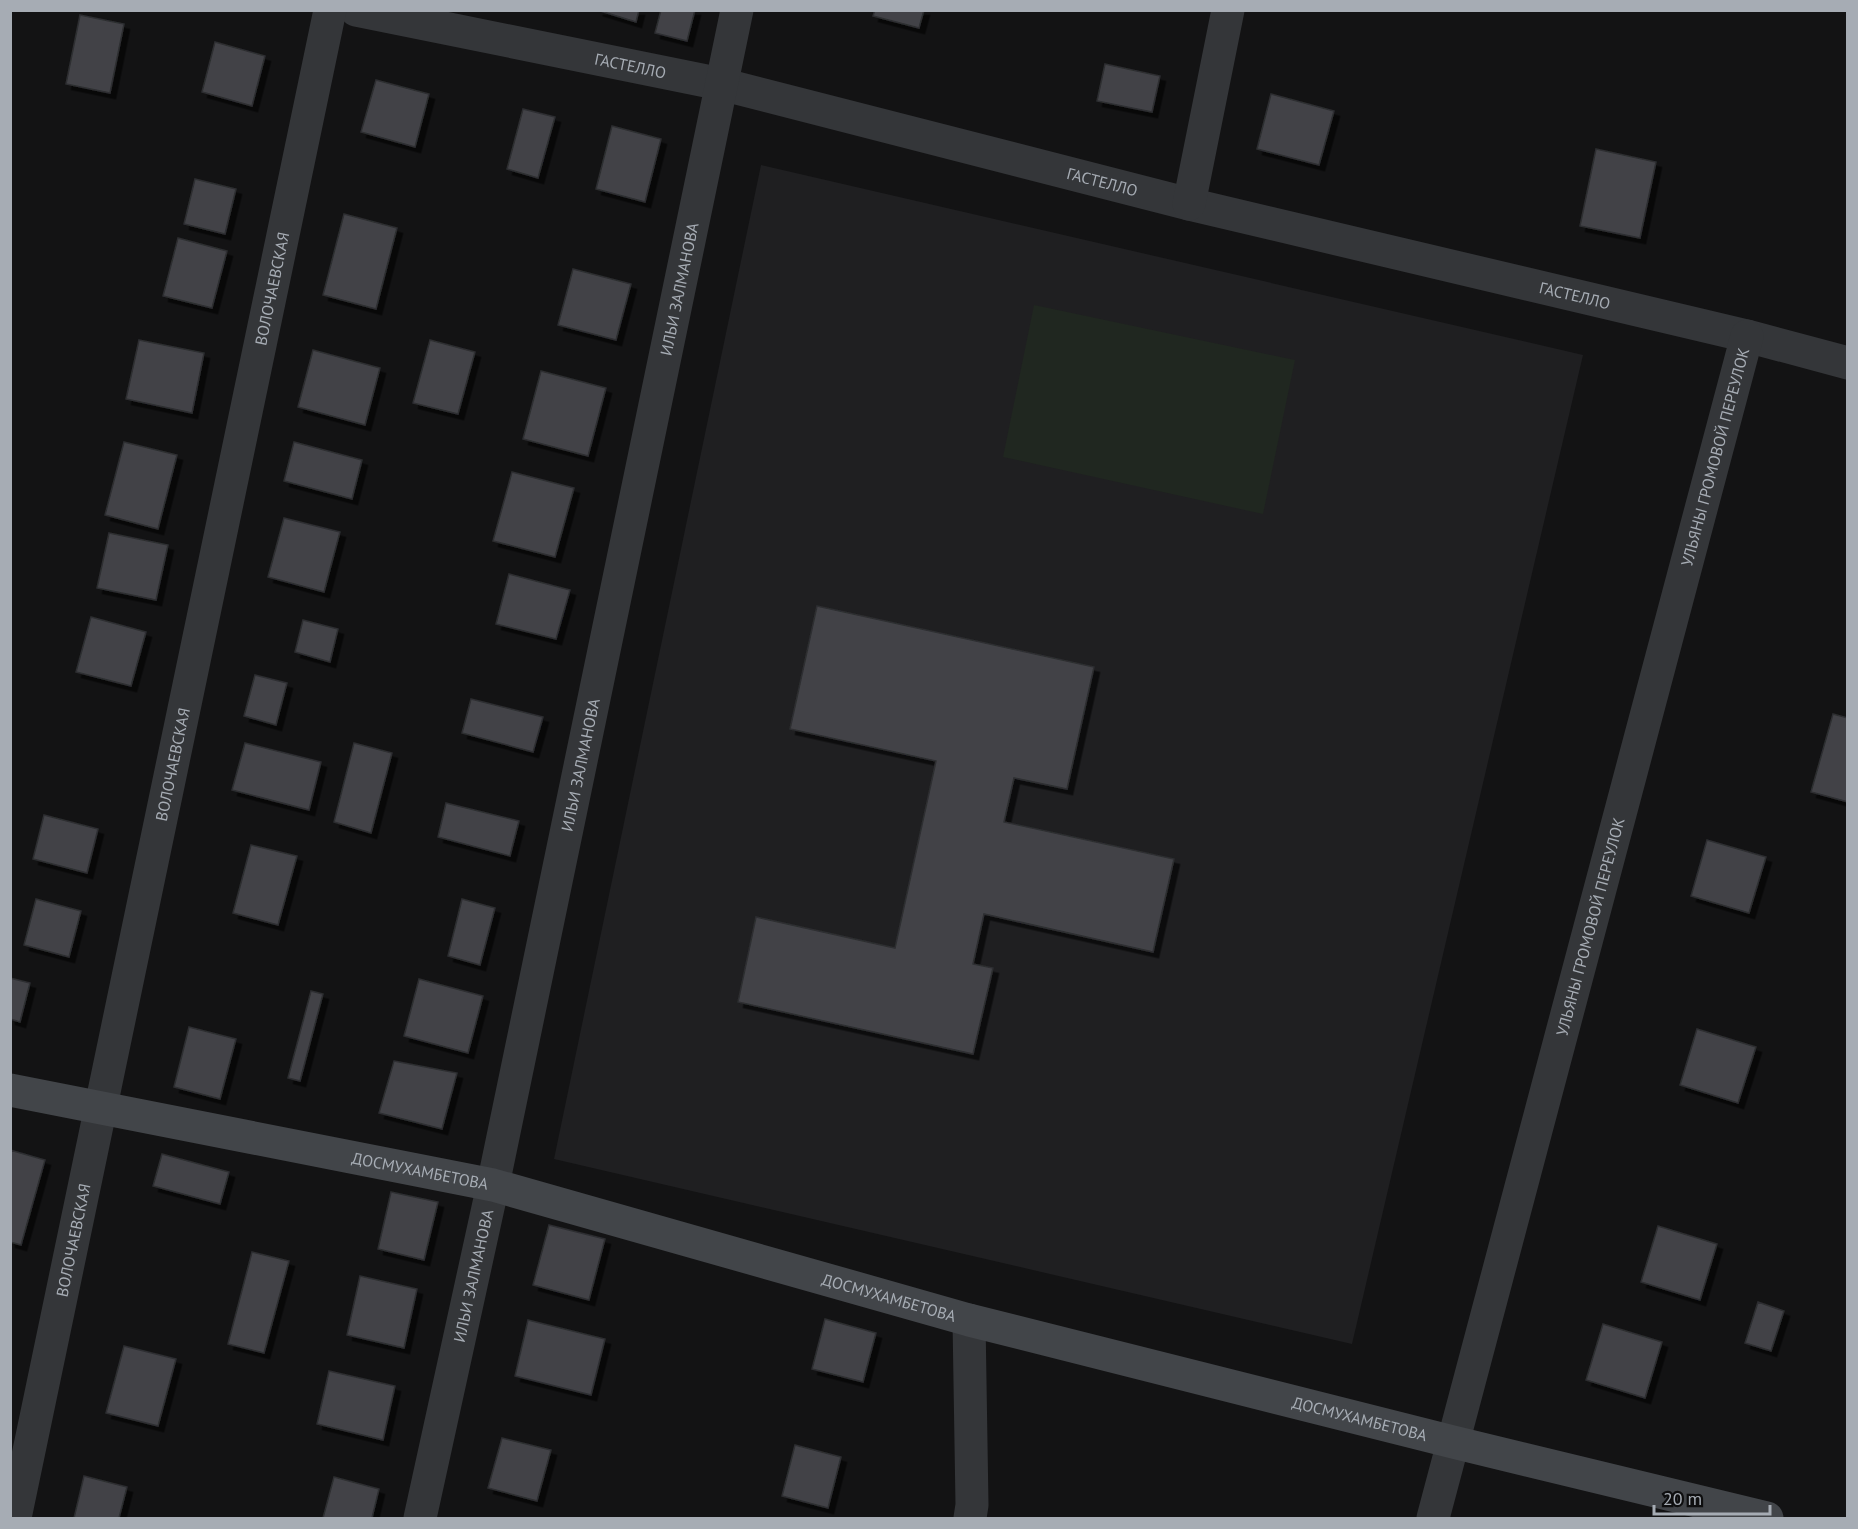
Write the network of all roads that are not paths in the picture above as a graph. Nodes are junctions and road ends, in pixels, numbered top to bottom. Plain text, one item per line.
1 (330, 10) edge
2 (356, 10) edge
3 (737, 10) edge
4 (1228, 10) edge
5 (721, 84) junction
6 (1189, 204) junction
7 (1747, 336) junction
8 (1848, 363) edge
9 (10, 1090) edge
10 (102, 1108) junction
11 (493, 1185) junction
12 (969, 1320) junction
13 (1453, 1442) junction
14 (15, 1518) edge
15 (420, 1518) edge
16 (970, 1518) edge
17 (1433, 1518) edge
18 (1767, 1518) edge

1 - 10 street, ВОЛОЧАЕВСКАЯ
2 - 5 street, ГАСТЕЛЛО
3 - 5 street, ИЛЬИ ЗАЛМАНОВА
4 - 6 street
5 - 6 street, ГАСТЕЛЛО
5 - 11 street, ИЛЬИ ЗАЛМАНОВА
6 - 7 street, ГАСТЕЛЛО
7 - 8 street, ГАСТЕЛЛО
7 - 13 street, УЛЬЯНЫ ГРОМОВОЙ ПЕРЕУЛОК
9 - 10 street, ДОСМУХАМБЕТОВА
10 - 11 street, ДОСМУХАМБЕТОВА
10 - 14 street, ВОЛОЧАЕВСКАЯ
11 - 12 street, ДОСМУХАМБЕТОВА
11 - 15 street, ИЛЬИ ЗАЛМАНОВА
12 - 13 street, ДОСМУХАМБЕТОВА
12 - 16 street
13 - 17 street, УЛЬЯНЫ ГРОМОВОЙ ПЕРЕУЛОК
13 - 18 street, ДОСМУХАМБЕТОВА

